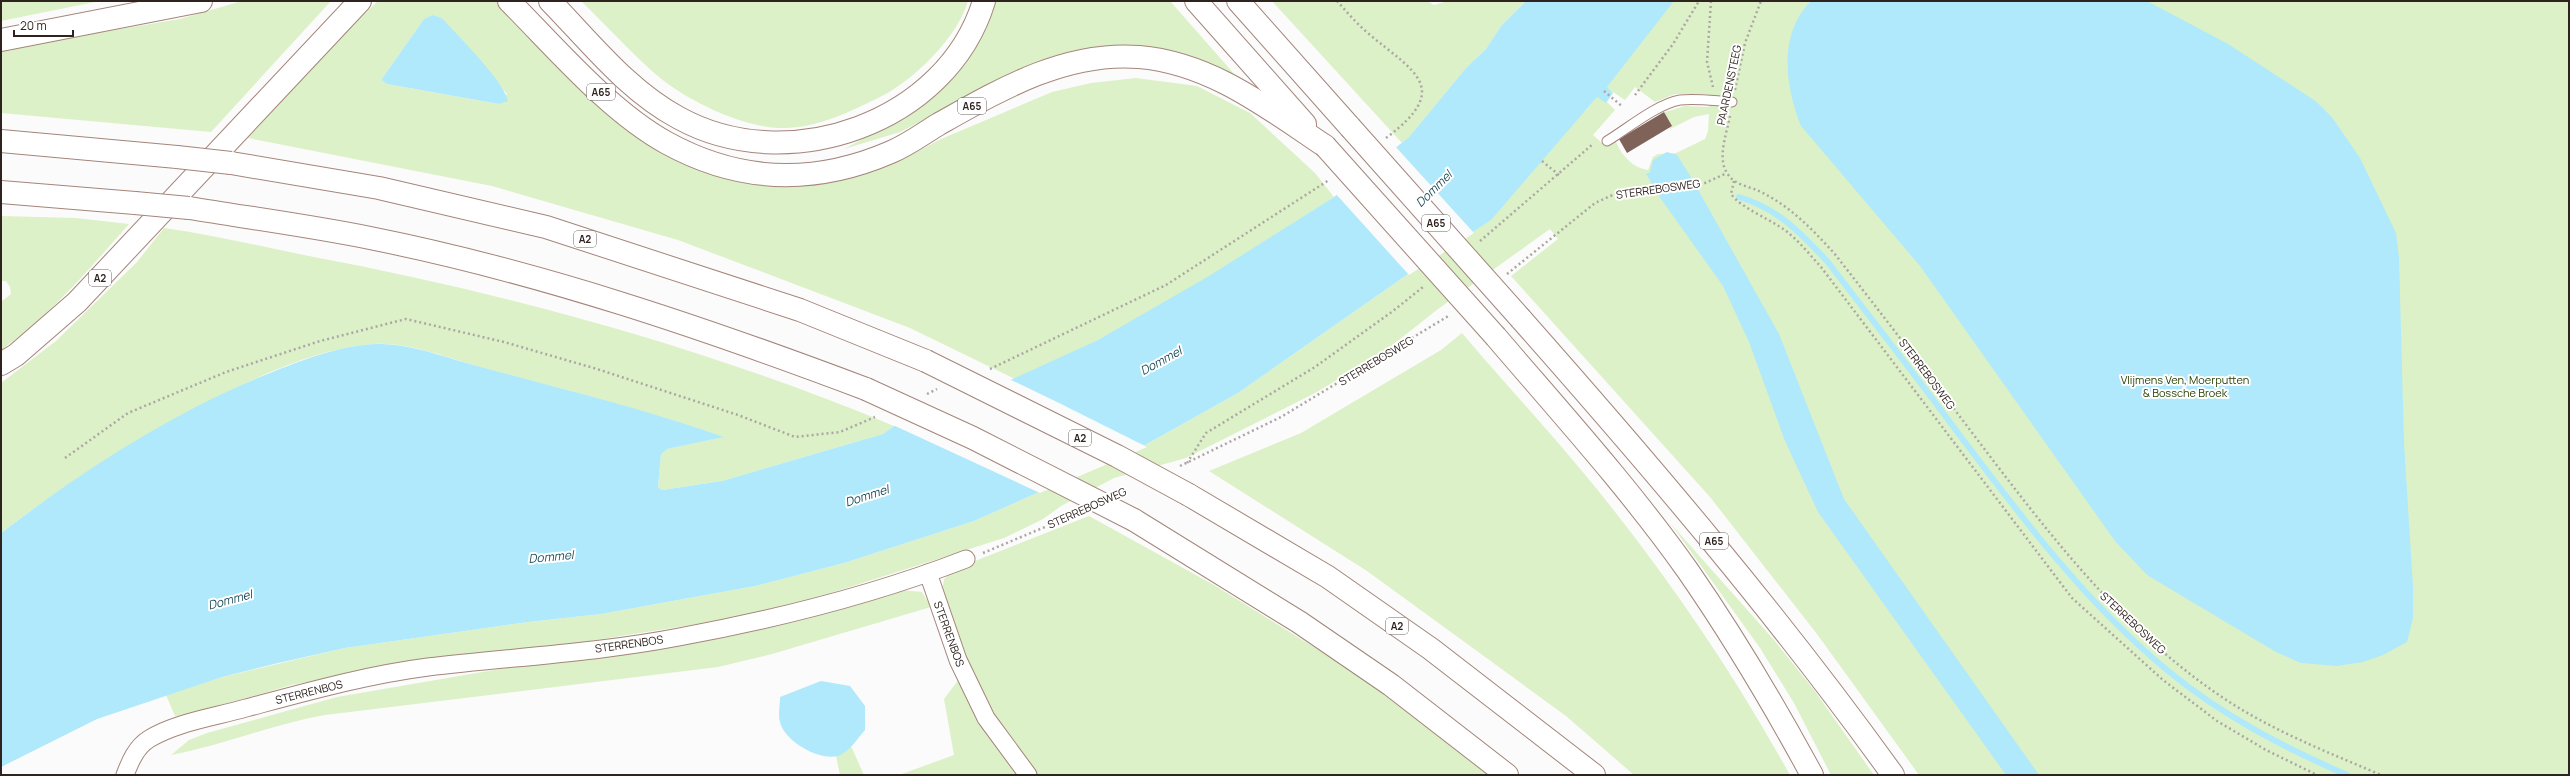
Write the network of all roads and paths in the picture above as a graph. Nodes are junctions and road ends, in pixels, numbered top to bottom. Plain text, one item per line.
1 (201, 1) edge
2 (360, 1) edge
3 (509, 1) edge
4 (550, 1) edge
5 (984, 1) edge
6 (1196, 1) edge
7 (1238, 1) edge
8 (1699, 1) edge
9 (1711, 1) edge
10 (1761, 1) edge
11 (1, 40) edge
12 (1604, 91) dead end
13 (1635, 95) dead end
14 (1717, 101) junction
15 (1732, 102) junction
16 (1624, 107) dead end
17 (1, 141) edge
18 (1595, 141) dead end
19 (1607, 141) dead end
20 (1325, 146) junction
21 (1542, 161) dead end
22 (1727, 173) junction
23 (1559, 175) junction
24 (1734, 181) junction
25 (1, 192) edge
26 (1477, 244) dead end
27 (1506, 275) dead end
28 (1429, 282) dead end
29 (1455, 311) dead end
30 (1, 364) edge
31 (1187, 463) junction
32 (1173, 470) dead end
33 (1080, 512) dead end
34 (966, 559) joint
35 (928, 574) junction
36 (125, 775) edge
37 (1028, 775) edge
38 (1507, 775) edge
39 (1594, 775) edge
40 (1812, 775) edge
41 (1892, 775) edge
42 (2317, 775) edge
43 (2380, 775) edge

1 - 11 highway
2 - 30 highway, A2
3 - 20 highway, A65
4 - 5 highway, A65
6 - 20 highway, A65
7 - 41 highway, A65, bridge
8 - 13 path
9 - 14 path
10 - 15 path, PAARDENSTEEG
12 - 16 path
14 - 15 lane
14 - 19 lane
15 - 22 path, PAARDENSTEEG
17 - 39 highway, A2, bridge
18 - 23 path
20 - 40 highway, A65, bridge
21 - 23 path
22 - 24 path, STERREBOSWEG
22 - 27 path, STERREBOSWEG
23 - 26 path
24 - 42 path
24 - 43 path, STERREBOSWEG
25 - 38 highway, bridge
28 - 31 path
29 - 31 path, STERREBOSWEG
31 - 32 path, STERREBOSWEG
33 - 34 path, STERREBOSWEG
34 - 35 street
35 - 36 street, STERRENBOS
35 - 37 street, STERRENBOS

